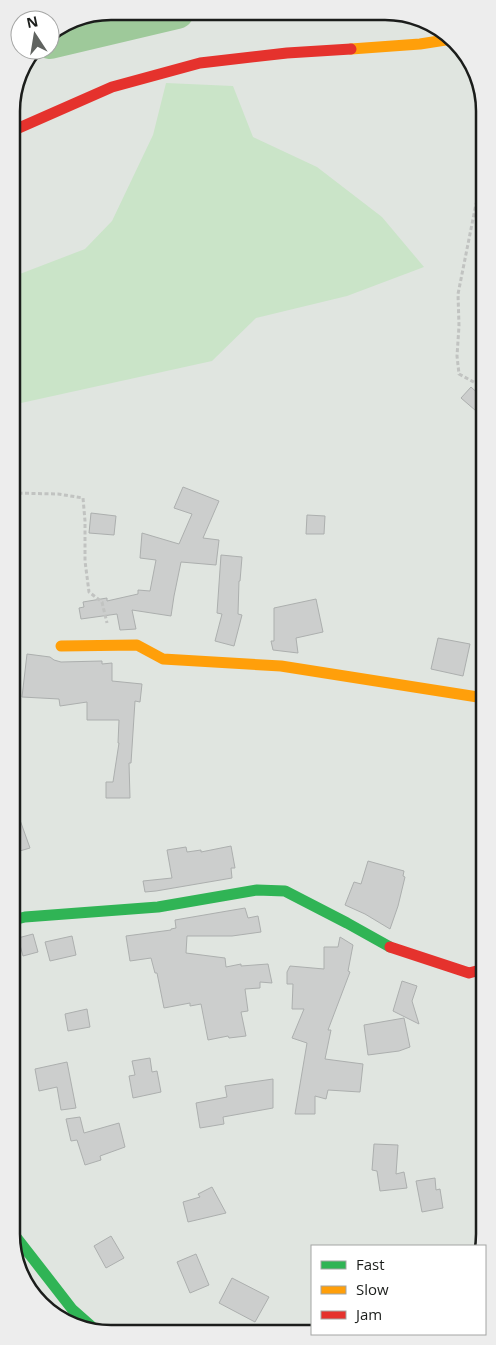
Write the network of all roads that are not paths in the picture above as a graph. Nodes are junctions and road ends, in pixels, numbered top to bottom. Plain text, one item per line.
1 (442, 41) edge
2 (20, 127) edge
3 (61, 646) dead end
4 (476, 697) edge
5 (20, 918) edge
6 (476, 971) edge
7 (21, 1243) edge
8 (86, 1321) edge

1 - 2 street
3 - 4 street
5 - 6 street
7 - 8 street

